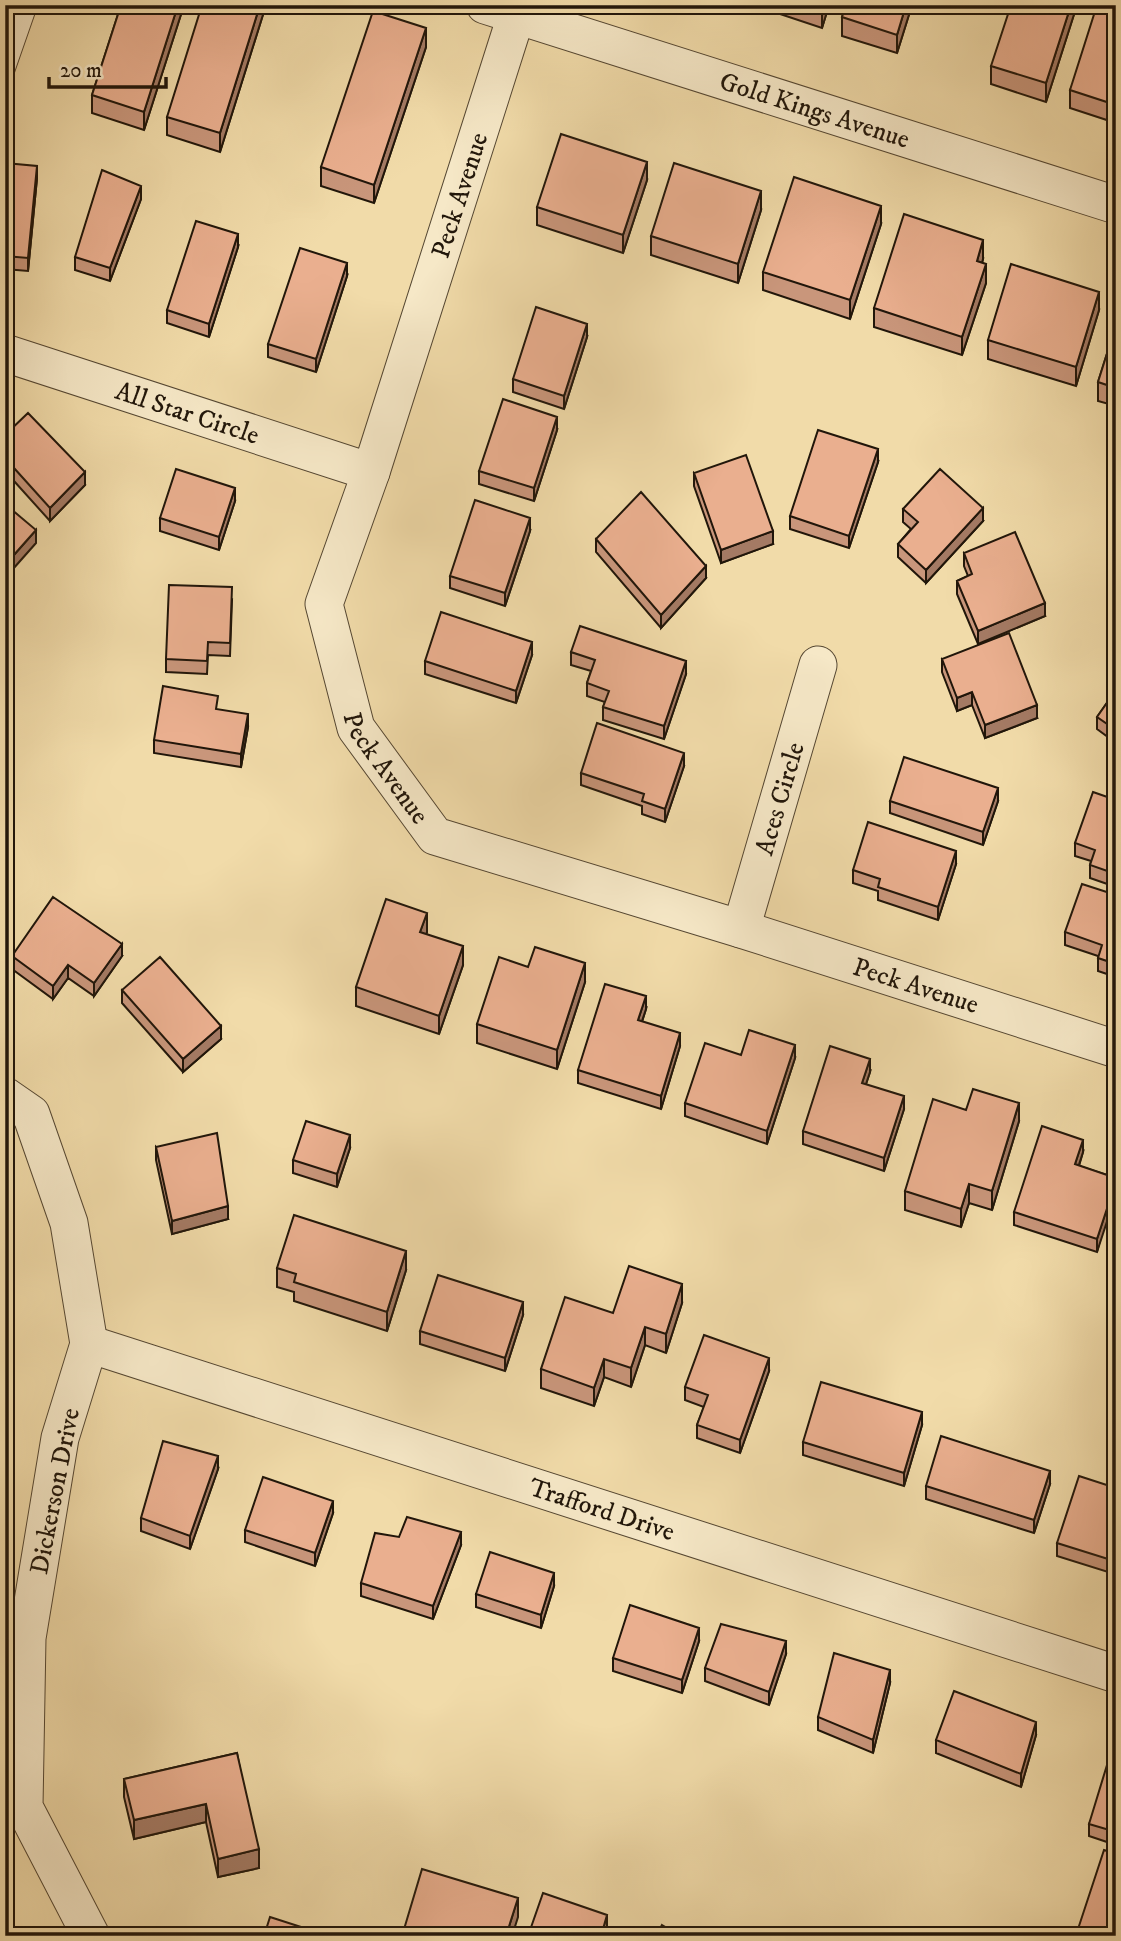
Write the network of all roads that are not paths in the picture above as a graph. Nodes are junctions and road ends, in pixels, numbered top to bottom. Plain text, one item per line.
1 (28, 5) edge
2 (500, 10) edge
3 (5, 71) edge
4 (1116, 205) edge
5 (5, 353) edge
6 (371, 472) junction
7 (818, 665) dead end
8 (741, 929) junction
9 (1116, 1049) edge
10 (5, 1096) edge
11 (89, 1344) junction
12 (16, 1634) edge
13 (1116, 1674) edge
14 (91, 1936) edge

1 - 3 lane
2 - 4 street, Gold Kings Avenue
2 - 6 street, Peck Avenue
5 - 6 street, All Star Circle
6 - 8 street, Peck Avenue
7 - 8 street, Aces Circle
8 - 9 street, Peck Avenue
10 - 11 street, Dickerson Drive
11 - 12 street, Dickerson Drive
11 - 13 street, Trafford Drive
12 - 14 street, Dickerson Drive

